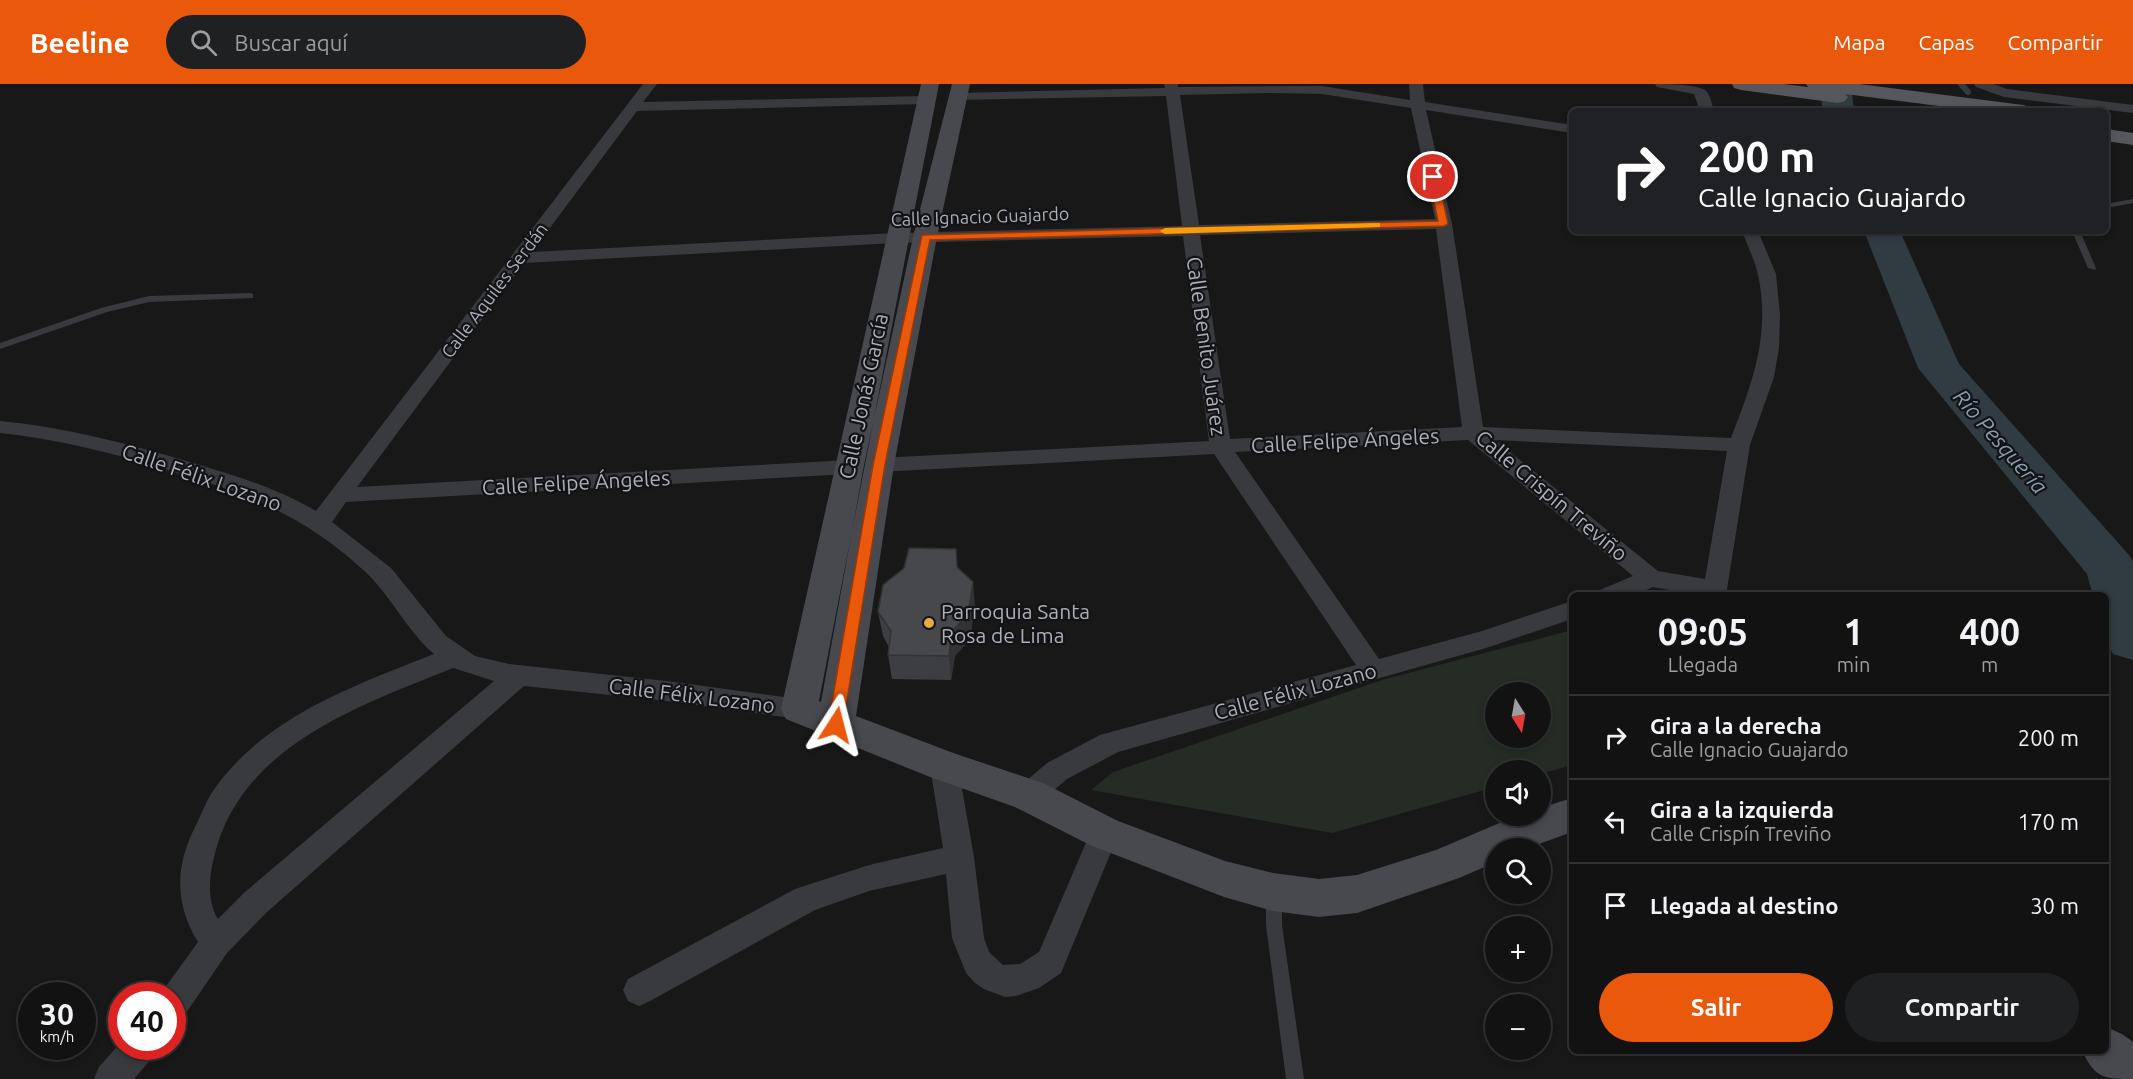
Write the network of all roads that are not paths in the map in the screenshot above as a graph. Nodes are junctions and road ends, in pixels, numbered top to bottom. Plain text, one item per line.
1 (650, 84) edge
2 (1416, 84) edge
3 (1662, 84) edge
4 (1741, 84) edge
5 (1815, 84) edge
6 (1981, 84) edge
7 (2021, 84) edge
8 (1172, 88) edge
9 (960, 91) edge
10 (928, 92) edge
11 (2045, 98) junction
12 (632, 107) junction
13 (1418, 107) junction
14 (1706, 108) edge
15 (1921, 108) edge
16 (2000, 108) edge
17 (2133, 109) edge
18 (2109, 121) edge
19 (2133, 125) edge
20 (1569, 129) edge
21 (2109, 135) edge
22 (2133, 139) edge
23 (2133, 201) edge
24 (2109, 205) edge
25 (1444, 224) junction
26 (1191, 231) junction
27 (1751, 234) edge
28 (2077, 234) edge
29 (926, 237) junction
30 (896, 238) junction
31 (518, 258) junction
32 (2092, 268) dead end
33 (250, 296) dead end
34 (0, 346) edge
35 (0, 427) edge
36 (1473, 433) junction
37 (1740, 445) junction
38 (1221, 448) junction
39 (879, 465) junction
40 (849, 467) junction
41 (339, 495) junction
42 (319, 524) junction
43 (1651, 578) junction
44 (1618, 592) edge
45 (1716, 592) edge
46 (1569, 611) edge
47 (454, 657) junction
48 (1373, 670) junction
49 (519, 675) junction
50 (799, 709) junction
51 (836, 725) junction
52 (944, 766) junction
53 (1029, 795) junction
54 (1569, 816) edge
55 (1104, 833) junction
56 (959, 858) junction
57 (1274, 892) junction
58 (216, 943) junction
59 (186, 985) edge
60 (639, 990) dead end
61 (2109, 1052) edge
62 (128, 1060) edge
63 (2133, 1071) edge
64 (111, 1079) edge
65 (1295, 1079) edge

1 - 12 street, Calle Aquiles Serdán
2 - 13 street, Calle Crispín Treviño
3 - 14 street
4 - 15 main road
5 - 16 main road
6 - 11 street
7 - 11 street
8 - 9 street
8 - 13 street
8 - 26 street, Calle Benito Juárez
9 - 29 street, Calle Jonás García
10 - 12 street
10 - 30 street, Calle Jonás García
11 - 17 street
12 - 31 street, Calle Aquiles Serdán
13 - 20 street
13 - 25 street, Calle Crispín Treviño
18 - 19 main road
21 - 22 main road
23 - 24 lane
25 - 26 street, Calle Ignacio Guajardo
25 - 36 street, Calle Crispín Treviño
26 - 29 street, Calle Ignacio Guajardo
26 - 38 street, Calle Benito Juárez
27 - 37 street
28 - 32 lane
29 - 30 street, Calle Ignacio Guajardo
29 - 39 street, Calle Jonás García
30 - 31 street, Calle Ignacio Guajardo
30 - 40 street, Calle Jonás García
31 - 41 street, Calle Aquiles Serdán
33 - 34 lane
35 - 42 street, Calle Félix Lozano
36 - 37 street, Calle Felipe Ángeles
36 - 38 street, Calle Felipe Ángeles
36 - 43 street, Calle Crispín Treviño
37 - 45 street
38 - 39 street, Calle Felipe Ángeles
38 - 48 street, Calle Benito Juárez
39 - 51 street, Calle Jonás García
40 - 41 street, Calle Felipe Ángeles
40 - 50 street, Calle Jonás García
41 - 42 street
42 - 47 street, Calle Félix Lozano
43 - 44 street
43 - 45 street
46 - 48 street, Calle Félix Lozano
47 - 49 street, Calle Félix Lozano
47 - 58 street
48 - 53 street, Calle Félix Lozano
49 - 50 street, Calle Félix Lozano
49 - 58 street
50 - 51 street, Calle Félix Lozano
51 - 52 street, Calle Félix Lozano
52 - 53 street, Calle Félix Lozano
52 - 56 street
53 - 55 street, Calle Félix Lozano
54 - 57 street, Calle Félix Lozano
55 - 56 street
55 - 57 street, Calle Félix Lozano
56 - 60 street
57 - 65 lane
58 - 59 street
61 - 63 street
62 - 64 street

